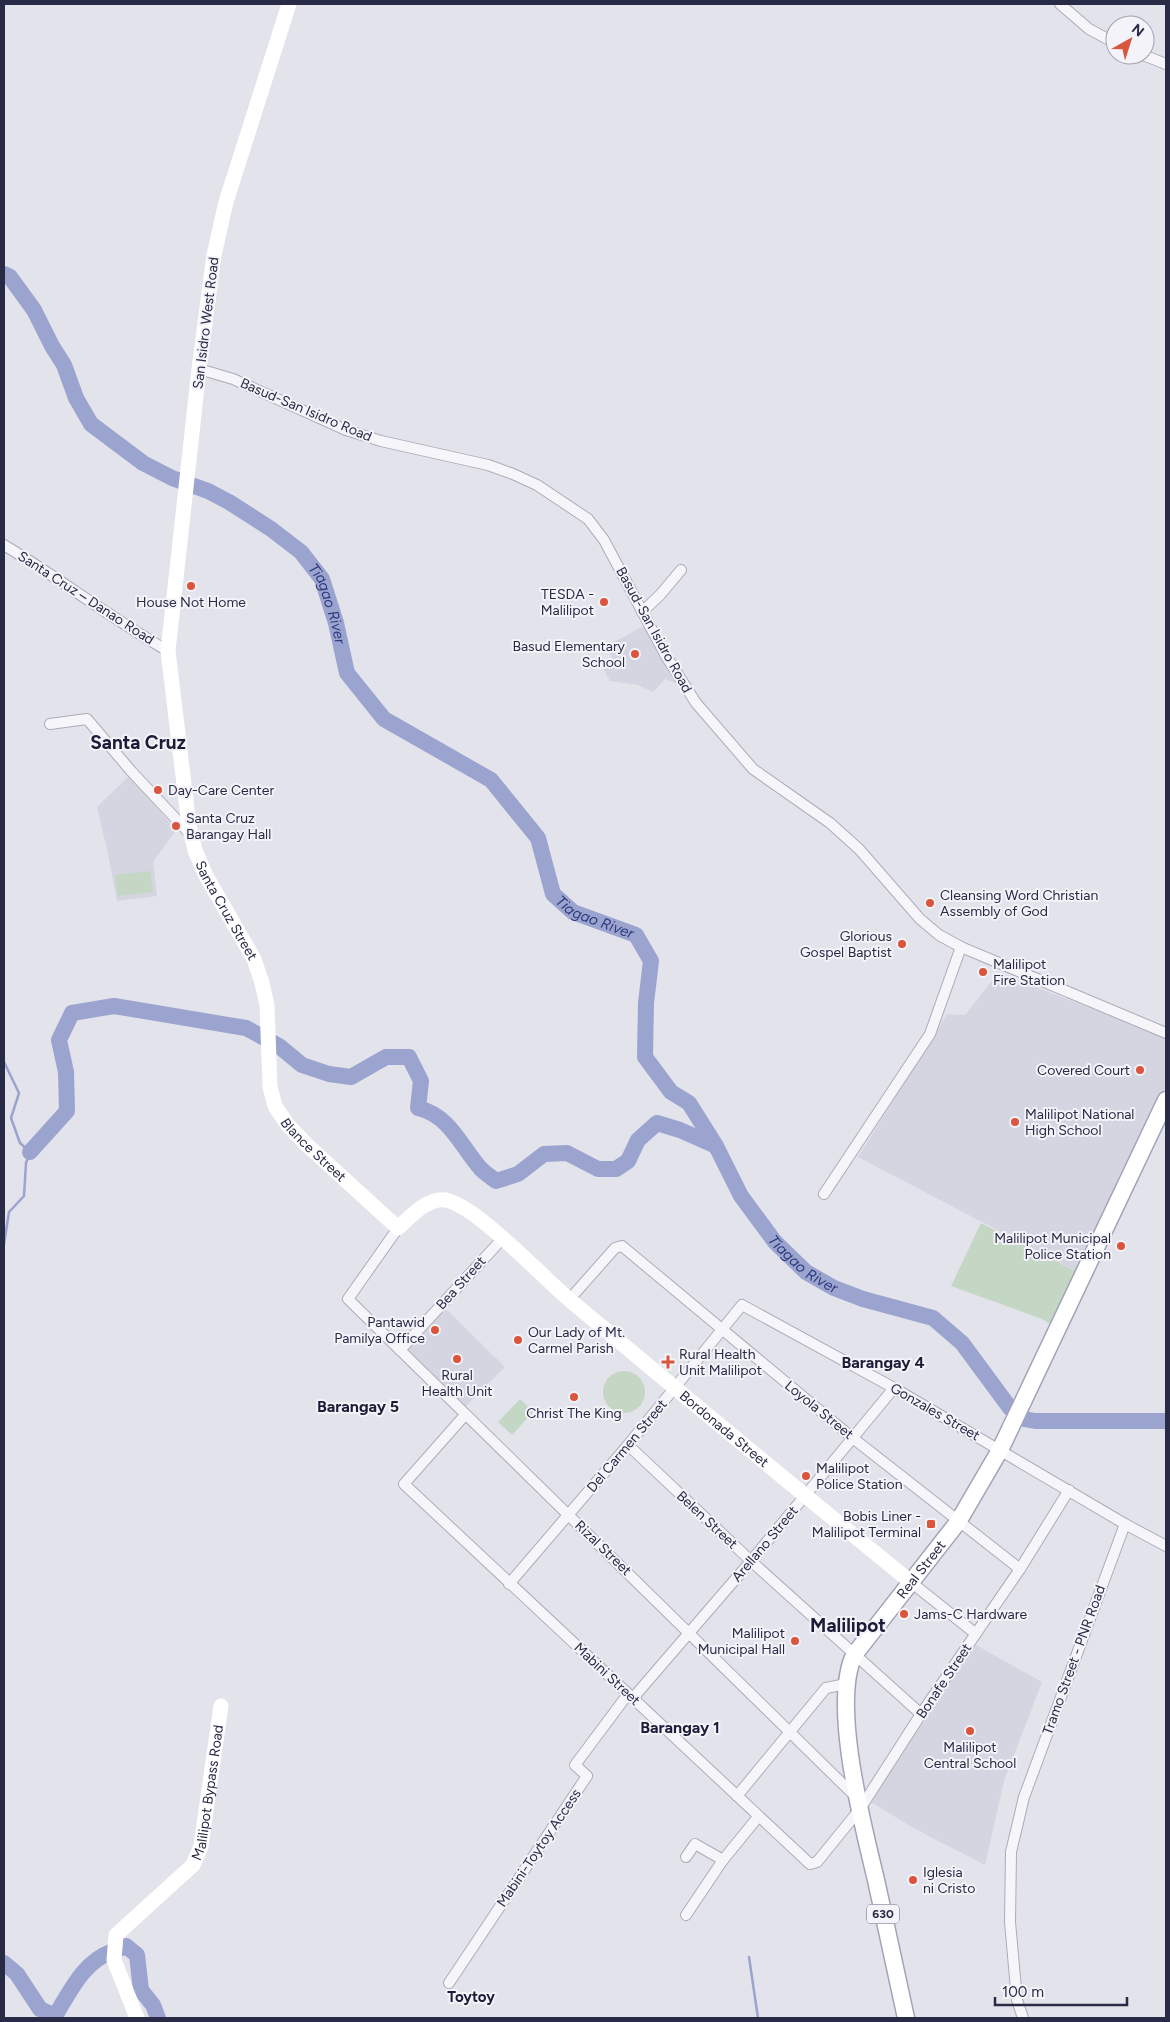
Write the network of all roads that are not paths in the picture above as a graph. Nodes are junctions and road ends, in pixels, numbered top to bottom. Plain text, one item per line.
1 (289, 4) edge
2 (1060, 4) edge
3 (1105, 38) edge
4 (199, 369) junction
5 (4, 545) edge
6 (681, 570) dead end
7 (642, 612) junction
8 (168, 651) junction
9 (50, 724) dead end
10 (191, 835) junction
11 (961, 947) junction
12 (1166, 1033) edge
13 (268, 1050) joint
14 (1166, 1100) edge
15 (824, 1194) dead end
16 (398, 1228) junction
17 (502, 1239) junction
18 (569, 1300) junction
19 (742, 1305) joint
20 (722, 1330) junction
21 (400, 1350) junction
22 (675, 1388) junction
23 (894, 1388) junction
24 (465, 1415) junction
25 (854, 1439) junction
26 (628, 1445) junction
27 (1000, 1450) junction
28 (1069, 1490) junction
29 (805, 1496) junction
30 (569, 1515) junction
31 (958, 1522) junction
32 (1125, 1524) junction
33 (1166, 1546) edge
34 (751, 1561) junction
35 (1020, 1569) junction
36 (912, 1582) junction
37 (509, 1584) junction
38 (689, 1632) junction
39 (976, 1634) junction
40 (854, 1655) junction
41 (846, 1684) junction
42 (631, 1696) junction
43 (221, 1706) dead end
44 (921, 1714) junction
45 (790, 1731) junction
46 (736, 1796) junction
47 (858, 1804) junction
48 (758, 1817) junction
49 (686, 1857) dead end
50 (723, 1860) junction
51 (810, 1864) joint
52 (686, 1914) dead end
53 (448, 1983) dead end
54 (137, 2018) edge
55 (906, 2018) edge
56 (1023, 2018) edge

1 - 4 street, San Isidro West Road
2 - 3 street
4 - 7 street, Basud-San Isidro Road
4 - 8 street, San Isidro West Road
5 - 8 street, Santa Cruz – Danao Road
6 - 7 street
7 - 11 street, Basud-San Isidro Road
8 - 10 street, Santa Cruz Street
9 - 10 street
10 - 13 street, Santa Cruz Street
11 - 12 street, Basud-San Isidro Road
11 - 15 street
13 - 16 street, Blance Street
14 - 27 main road, Real Street / 630
16 - 17 street, Bordonada Street
16 - 21 street, Rizal Street
17 - 18 street, Bordonada Street
17 - 21 street, Bea Street
18 - 20 street, Loyola Street
18 - 22 street, Bordonada Street
19 - 20 street, Del Carmen Street
19 - 23 street, Gonzales Street
20 - 22 street, Del Carmen Street
20 - 25 street, Loyola Street
21 - 24 street, Rizal Street
22 - 26 street, Del Carmen Street
22 - 29 street, Bordonada Street
23 - 25 street, Arellano Street
23 - 27 street, Gonzales Street
24 - 30 street, Rizal Street
24 - 37 street, Mabini Street
25 - 29 street, Arellano Street
25 - 31 street, Loyola Street
26 - 30 street, Del Carmen Street
26 - 34 street, Belen Street
27 - 28 street, Gonzales Street
27 - 31 main road, Real Street / 630
28 - 32 street, Gonzales Street
28 - 35 street, Bonafe Street
29 - 34 street, Arellano Street
29 - 36 street, Bordonada Street
30 - 37 street, Del Carmen Street
30 - 38 street, Rizal Street
31 - 35 street, Loyola Street
31 - 36 main road, Real Street / 630
32 - 33 street, Gonzales Street
32 - 56 street, Tramo Street - PNR Road
34 - 38 street, Arellano Street
34 - 40 street, Belen Street
35 - 39 street, Bonafe Street
36 - 39 street
36 - 40 main road, Real Street / 630
37 - 42 street, Mabini Street
38 - 42 street, Arellano Street
38 - 45 street, Rizal Street
39 - 44 street, Bonafe Street
40 - 41 main road, Real Street / 630
40 - 44 street, Belen Street
41 - 45 street
41 - 47 main road, Real Street / 630
42 - 46 street, Mabini Street
42 - 53 street, Mabini-Toytoy Access
43 - 54 street, Malilipot Bypass Road
44 - 47 street, Bonafe Street
45 - 46 street
45 - 47 street, Rizal Street
46 - 48 street, Mabini Street
47 - 51 street, Bonafe Street
47 - 55 main road, 630
48 - 50 street
48 - 51 street, Mabini Street
49 - 50 street
50 - 52 street

